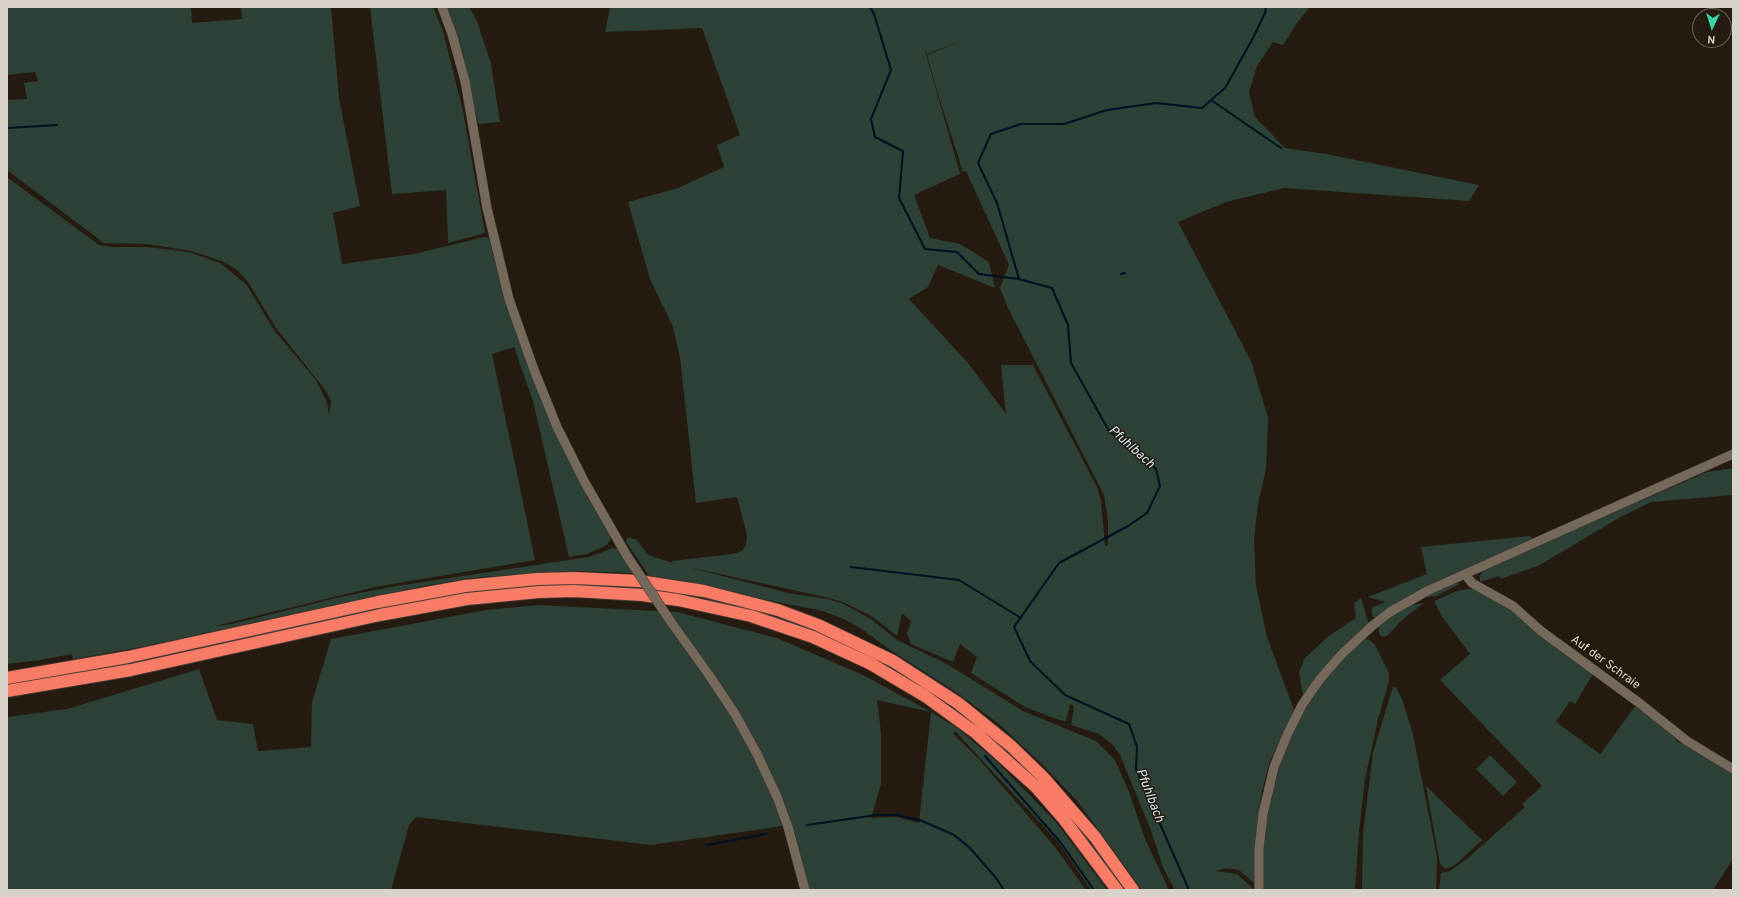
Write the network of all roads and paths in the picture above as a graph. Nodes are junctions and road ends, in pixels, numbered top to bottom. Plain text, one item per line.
1 (442, 7) edge
2 (1733, 454) edge
3 (1465, 574) junction
4 (7, 678) edge
5 (7, 691) edge
6 (1733, 769) edge
7 (805, 890) edge
8 (1117, 890) edge
9 (1133, 890) edge
10 (1259, 890) edge

1 - 7 street, bridge
2 - 3 street
3 - 6 street, Auf der Schraie
3 - 10 street
4 - 9 highway
5 - 8 highway

